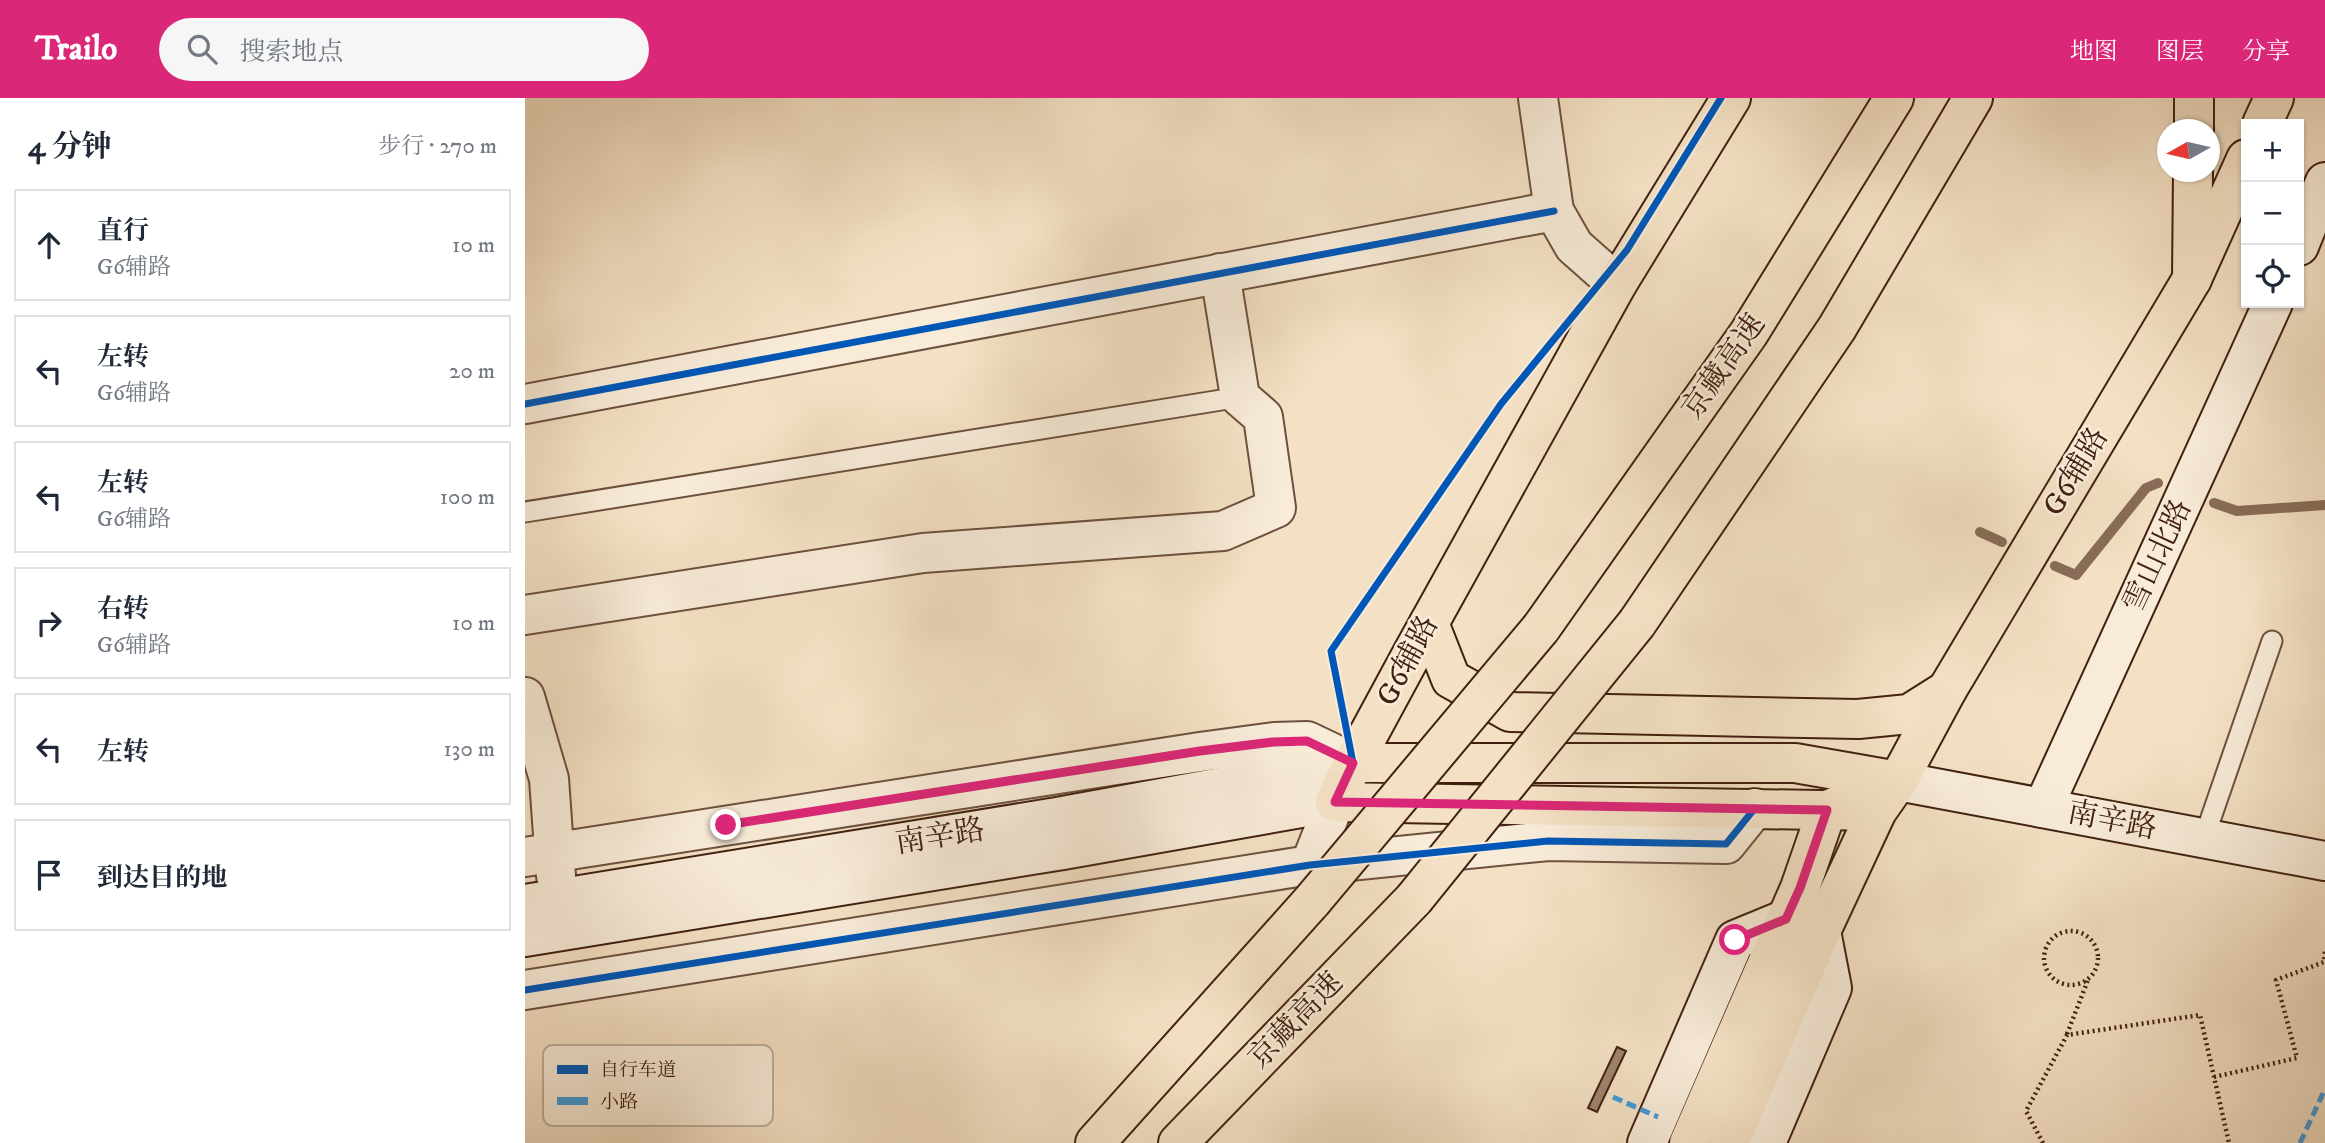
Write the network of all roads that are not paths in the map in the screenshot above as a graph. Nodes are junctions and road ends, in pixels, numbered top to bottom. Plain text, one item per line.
1 (1538, 98) edge
2 (1731, 98) edge
3 (1894, 98) edge
4 (1973, 98) edge
5 (2194, 98) edge
6 (2274, 98) edge
7 (2194, 119) edge
8 (2264, 119) edge
9 (2241, 170) edge
10 (2193, 182) edge
11 (2325, 182) edge
12 (1554, 211) junction
13 (2299, 245) edge
14 (1220, 273) junction
15 (2192, 279) junction
16 (1617, 284) junction
17 (2271, 308) edge
18 (1240, 397) junction
19 (525, 404) edge
20 (525, 512) edge
21 (525, 615) edge
22 (1429, 623) junction
23 (2272, 640) dead end
24 (1947, 690) junction
25 (525, 697) edge
26 (1353, 763) junction
27 (1887, 796) junction
28 (1335, 802) junction
29 (1755, 808) junction
30 (2043, 808) junction
31 (1827, 810) junction
32 (2204, 838) junction
33 (539, 855) edge
34 (2325, 861) edge
35 (1311, 883) junction
36 (541, 902) edge
37 (1803, 925) junction
38 (525, 937) edge
39 (525, 990) edge
40 (1095, 1143) edge
41 (1178, 1143) edge
42 (1647, 1143) edge
43 (1689, 1143) edge
44 (1729, 1143) edge
45 (1766, 1143) edge

1 - 12 street
2 - 16 main road, G6辅路
3 - 35 main road, 京藏高速, bridge
4 - 41 main road, 京藏高速, bridge
5 - 7 main road
6 - 8 main road
9 - 15 main road, G6辅路
10 - 15 main road
11 - 13 street
12 - 14 street
12 - 16 street
14 - 18 street
14 - 19 street
15 - 24 main road, G6辅路
16 - 22 main road, G6辅路
17 - 30 street, 雪山北路
18 - 20 lane
18 - 21 street
22 - 24 main road
22 - 26 main road, G6辅路
23 - 32 lane
24 - 27 main road, G6辅路
25 - 33 street
26 - 27 main road
26 - 28 main road, G6辅路
26 - 33 street
26 - 36 street, 南辛路
27 - 30 street, 南辛路
27 - 31 main road
27 - 37 main road, G6辅路
28 - 29 main road
28 - 35 street
28 - 38 street, 南辛路
29 - 31 main road
29 - 35 street
30 - 32 street, 南辛路
31 - 37 main road, G6辅路
32 - 34 street, 南辛路
33 - 36 street
35 - 39 street
35 - 40 main road
37 - 42 street
37 - 43 main road, G6辅路
37 - 44 main road, G6辅路
37 - 45 street

